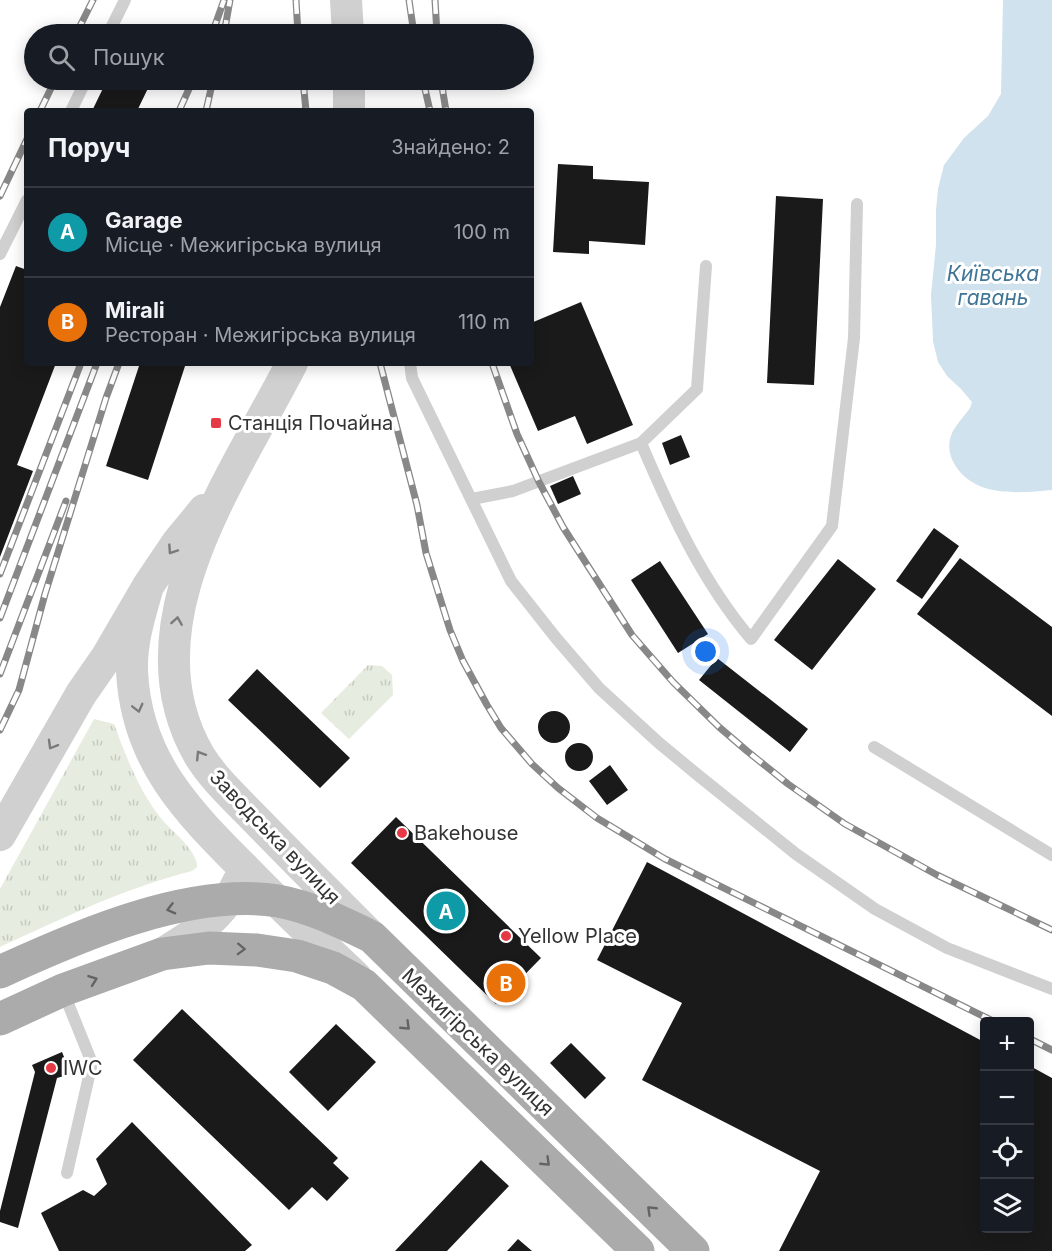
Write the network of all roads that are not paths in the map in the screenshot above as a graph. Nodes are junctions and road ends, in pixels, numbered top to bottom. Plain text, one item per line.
1 (125, 0) edge
2 (346, 0) edge
3 (113, 24) edge
4 (347, 24) edge
5 (81, 90) edge
6 (349, 90) edge
7 (72, 108) edge
8 (349, 108) edge
9 (857, 204) dead end
10 (24, 206) edge
11 (0, 254) edge
12 (706, 266) dead end
13 (290, 366) edge
14 (410, 366) edge
15 (640, 443) junction
16 (222, 488) junction
17 (472, 499) junction
18 (120, 654) junction
19 (174, 680) junction
20 (874, 747) dead end
21 (237, 800) junction
22 (0, 835) edge
23 (1052, 855) edge
24 (242, 866) junction
25 (229, 900) junction
26 (277, 901) junction
27 (372, 937) junction
28 (162, 954) junction
29 (0, 972) edge
30 (364, 985) junction
31 (1052, 989) edge
32 (63, 990) junction
33 (0, 1018) edge
34 (67, 1173) dead end
35 (638, 1251) edge
36 (693, 1251) edge

1 - 3 lane
2 - 4 street
5 - 7 lane
6 - 8 street
9 - 15 lane
10 - 11 lane
12 - 15 lane
13 - 16 street, Заводська вулиця
14 - 17 lane
15 - 17 lane
16 -> 18 street, Заводська вулиця
19 -> 16 street, Заводська вулиця
17 - 31 lane
18 - 19 street
18 -> 22 street, Заводська вулиця
18 -> 24 street, Заводська вулиця
21 -> 19 street, Заводська вулиця
20 - 23 lane
21 - 24 street
21 - 27 street, Заводська вулиця
24 - 25 street
24 - 26 street, Заводська вулиця
25 - 26 main road, Межигірська вулиця
25 - 28 street
25 -> 29 main road
26 - 27 main road, Межигірська вулиця
26 - 30 street, Заводська вулиця
36 -> 27 main road, Межигірська вулиця
28 -> 30 main road, Межигірська вулиця
32 -> 28 main road
30 -> 35 main road, Межигірська вулиця
32 - 33 main road
32 - 34 lane

